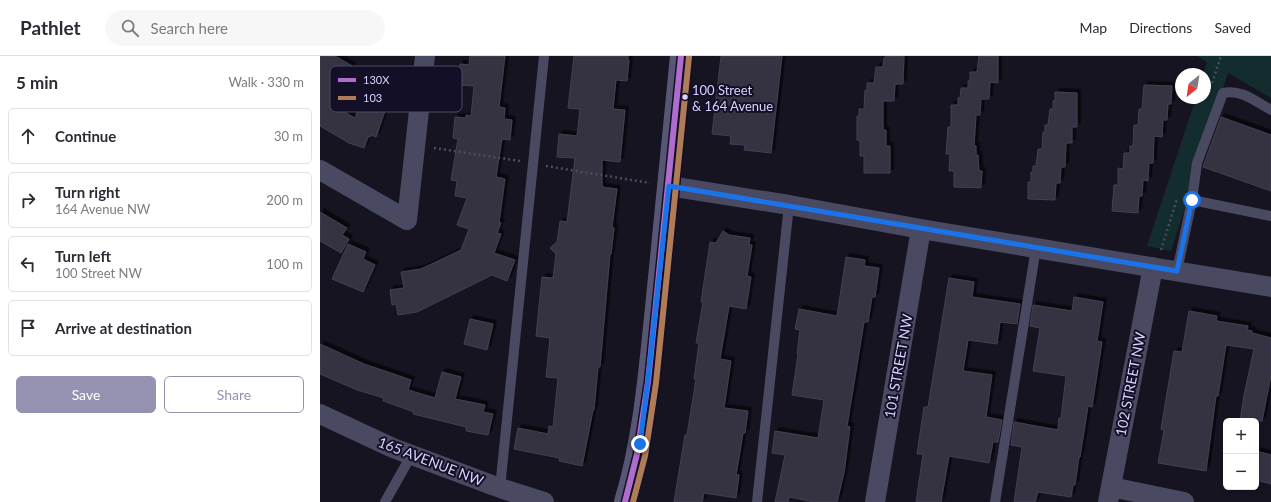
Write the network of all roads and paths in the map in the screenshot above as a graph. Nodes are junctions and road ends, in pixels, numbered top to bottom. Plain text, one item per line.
1 (425, 56) edge
2 (544, 56) edge
3 (681, 56) edge
4 (424, 66) edge
5 (1271, 110) edge
6 (419, 112) edge
7 (320, 170) edge
8 (669, 186) junction
9 (1192, 200) junction
10 (789, 206) junction
11 (1271, 216) edge
12 (921, 229) junction
13 (1036, 248) junction
14 (1153, 267) junction
15 (1177, 271) junction
16 (1271, 287) edge
17 (320, 414) edge
18 (412, 454) junction
19 (500, 488) junction
20 (1109, 494) edge
21 (385, 502) edge
22 (544, 502) edge
23 (625, 502) edge
24 (757, 502) edge
25 (875, 502) edge
26 (995, 502) edge
27 (1184, 502) edge

1 - 4 street
2 - 19 lane
3 - 8 street
5 - 9 lane
6 - 7 street
8 - 10 street
8 - 23 street
9 - 11 lane
9 - 15 lane
10 - 12 street
10 - 24 lane
12 - 13 street
12 - 25 street, 101 STREET NW
13 - 14 street
13 - 26 lane
14 - 15 street
14 - 20 street, 102 STREET NW
15 - 16 street
17 - 18 street, 165 AVENUE NW
18 - 19 street, 165 AVENUE NW
18 - 21 lane
19 - 22 street, 165 AVENUE NW
20 - 27 street

